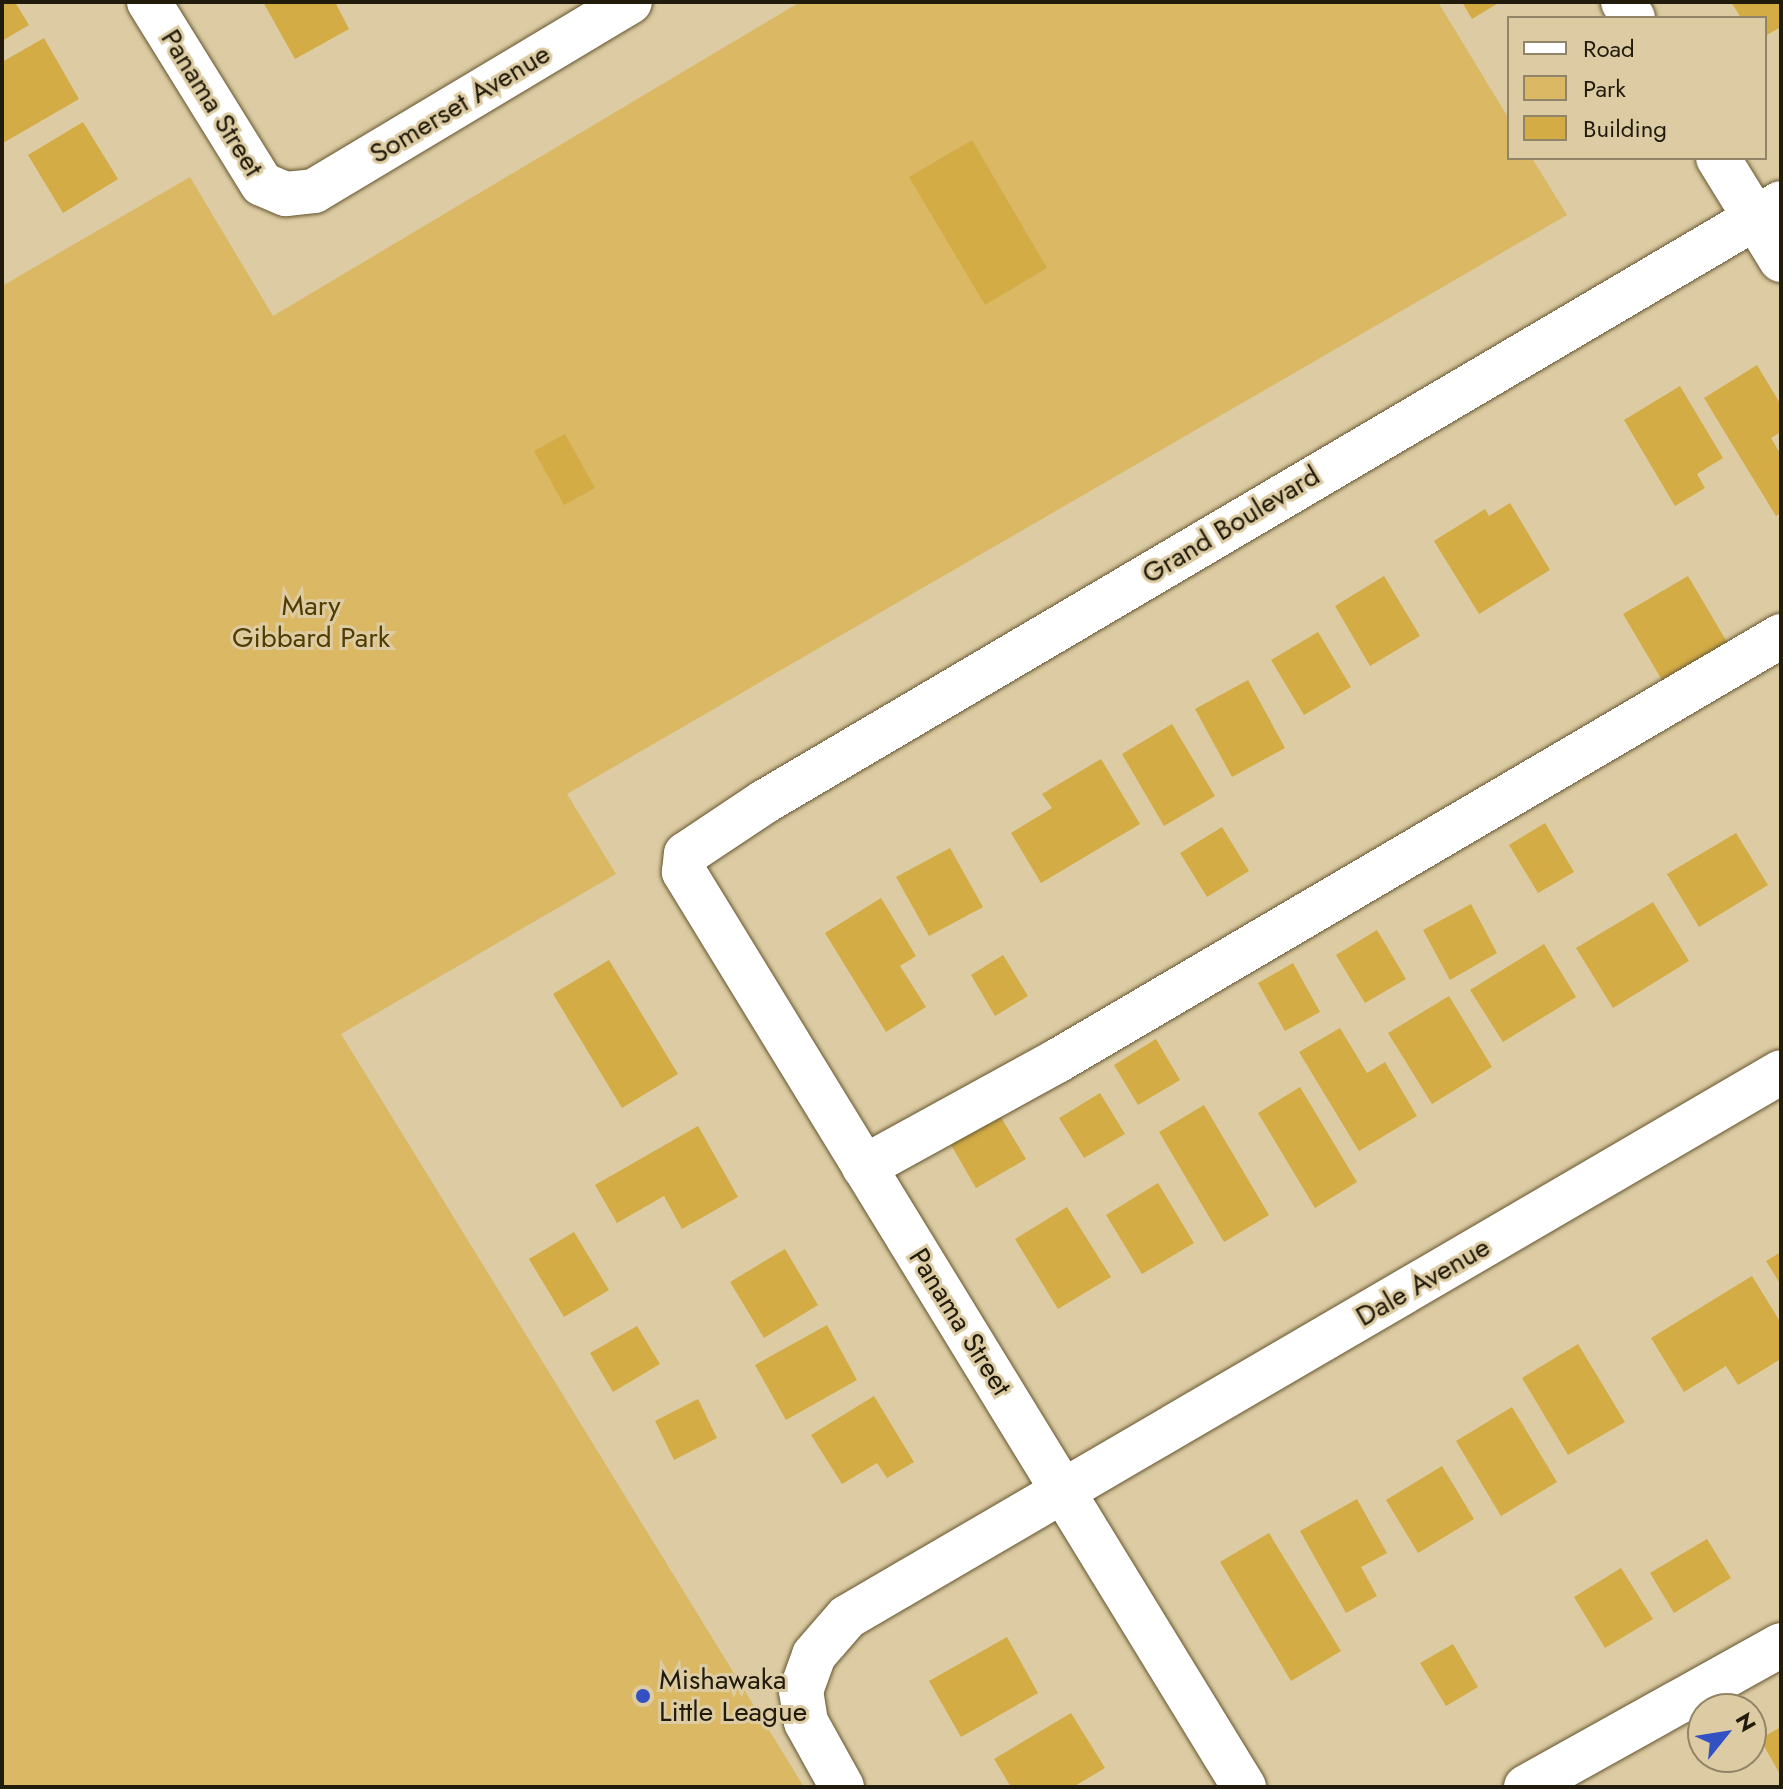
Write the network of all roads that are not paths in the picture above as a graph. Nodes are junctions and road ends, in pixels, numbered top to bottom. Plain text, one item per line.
1 (149, 2) edge
2 (630, 2) edge
3 (1720, 160) edge
4 (286, 194) joint
5 (1768, 210) edge
6 (1781, 260) edge
7 (1781, 636) edge
8 (686, 854) joint
9 (1781, 1072) edge
10 (864, 1167) junction
11 (1064, 1491) junction
12 (1781, 1645) edge
13 (842, 1787) edge
14 (1244, 1787) edge
15 (1526, 1787) edge

1 - 4 street, Panama Street
2 - 4 street, Somerset Avenue
3 - 5 street
5 - 6 street
5 - 8 street, Grand Boulevard
7 - 10 street
8 - 10 street, Panama Street
9 - 11 street, Dale Avenue
10 - 11 street, Panama Street
11 - 13 street, Dale Avenue
11 - 14 street, Panama Street
12 - 15 street

